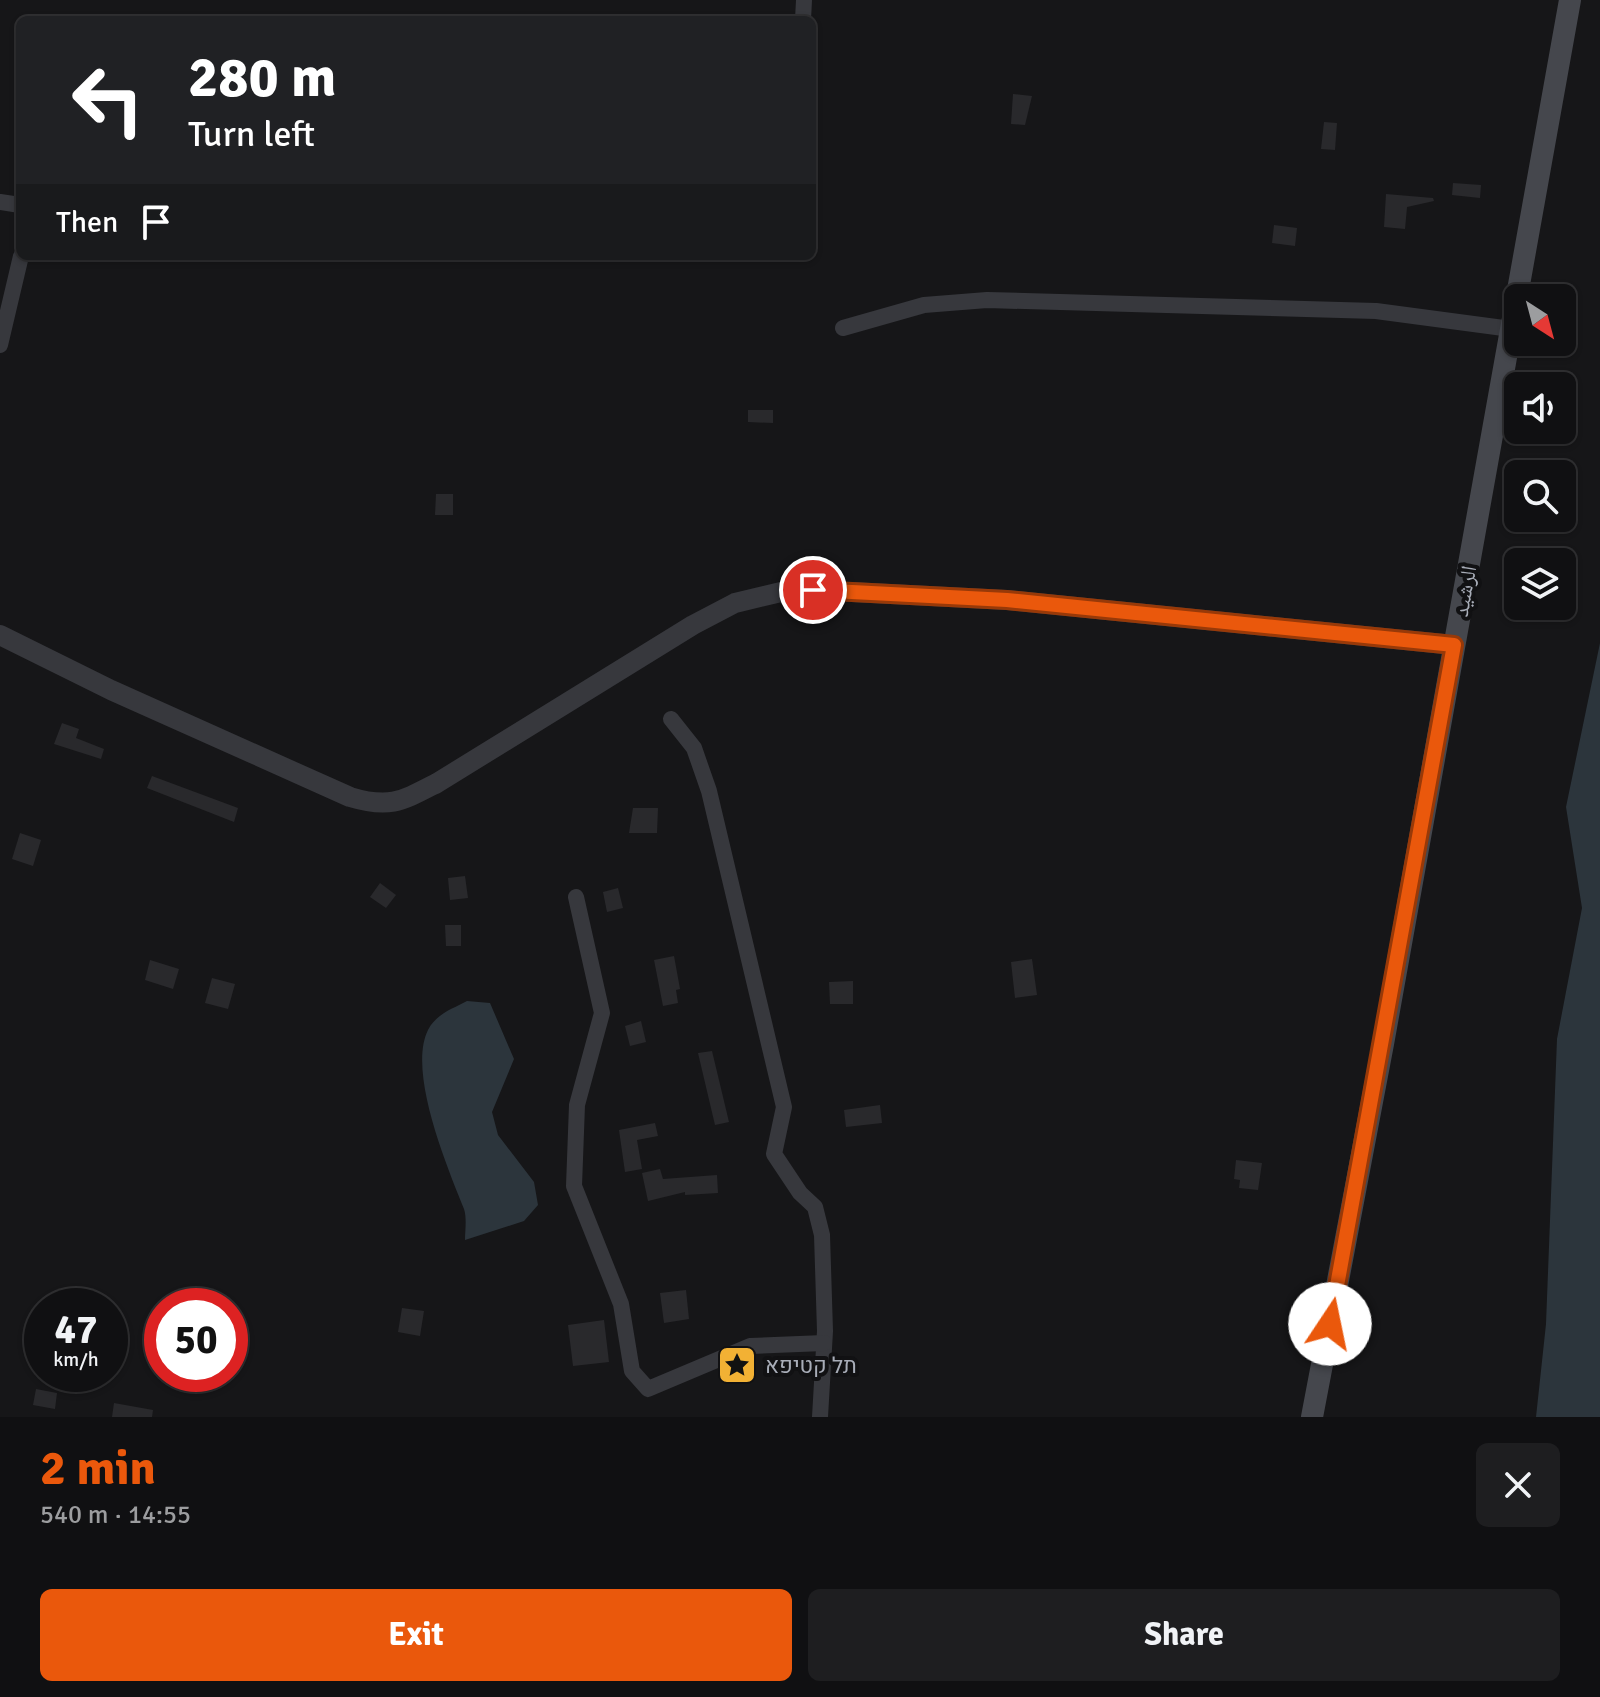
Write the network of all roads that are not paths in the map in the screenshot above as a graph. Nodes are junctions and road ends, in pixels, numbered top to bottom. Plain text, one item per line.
1 (1570, 0) edge
2 (20, 260) edge
3 (1519, 284) edge
4 (843, 328) dead end
5 (1504, 328) edge
6 (0, 345) edge
7 (1506, 356) edge
8 (0, 635) edge
9 (1454, 645) junction
10 (671, 719) dead end
11 (576, 897) dead end
12 (824, 1343) junction
13 (820, 1417) edge
14 (1312, 1417) edge

1 - 3 main road, الرشيد
2 - 6 street
4 - 5 street
7 - 9 main road, الرشيد
8 - 9 street
9 - 14 main road, الرشيد
10 - 12 street
11 - 12 street
12 - 13 street

